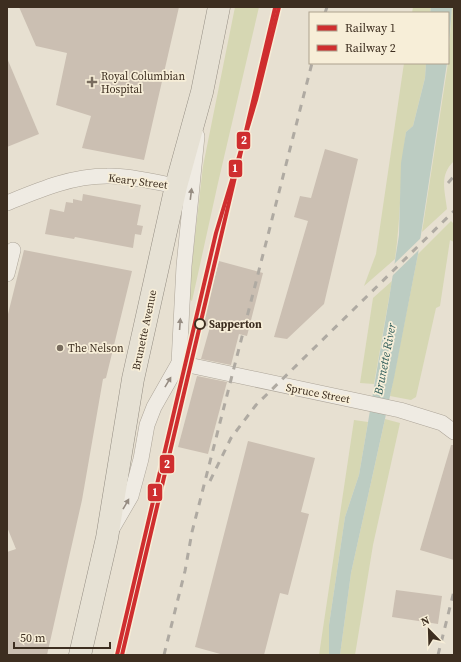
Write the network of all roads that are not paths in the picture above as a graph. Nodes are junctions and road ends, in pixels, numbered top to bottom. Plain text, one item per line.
1 (219, 7) edge
2 (202, 92) junction
3 (176, 186) junction
4 (7, 203) edge
5 (13, 250) dead end
6 (7, 274) edge
7 (180, 363) junction
8 (454, 432) edge
9 (107, 538) junction
10 (80, 655) edge

1 - 2 main road, Brunette Avenue
2 - 3 main road, Brunette Avenue
7 -> 2 street
3 - 4 street, Keary Street
3 - 9 main road, Brunette Avenue
5 - 6 street
7 - 8 street, Spruce Street
9 -> 7 street
9 - 10 main road, Brunette Avenue

